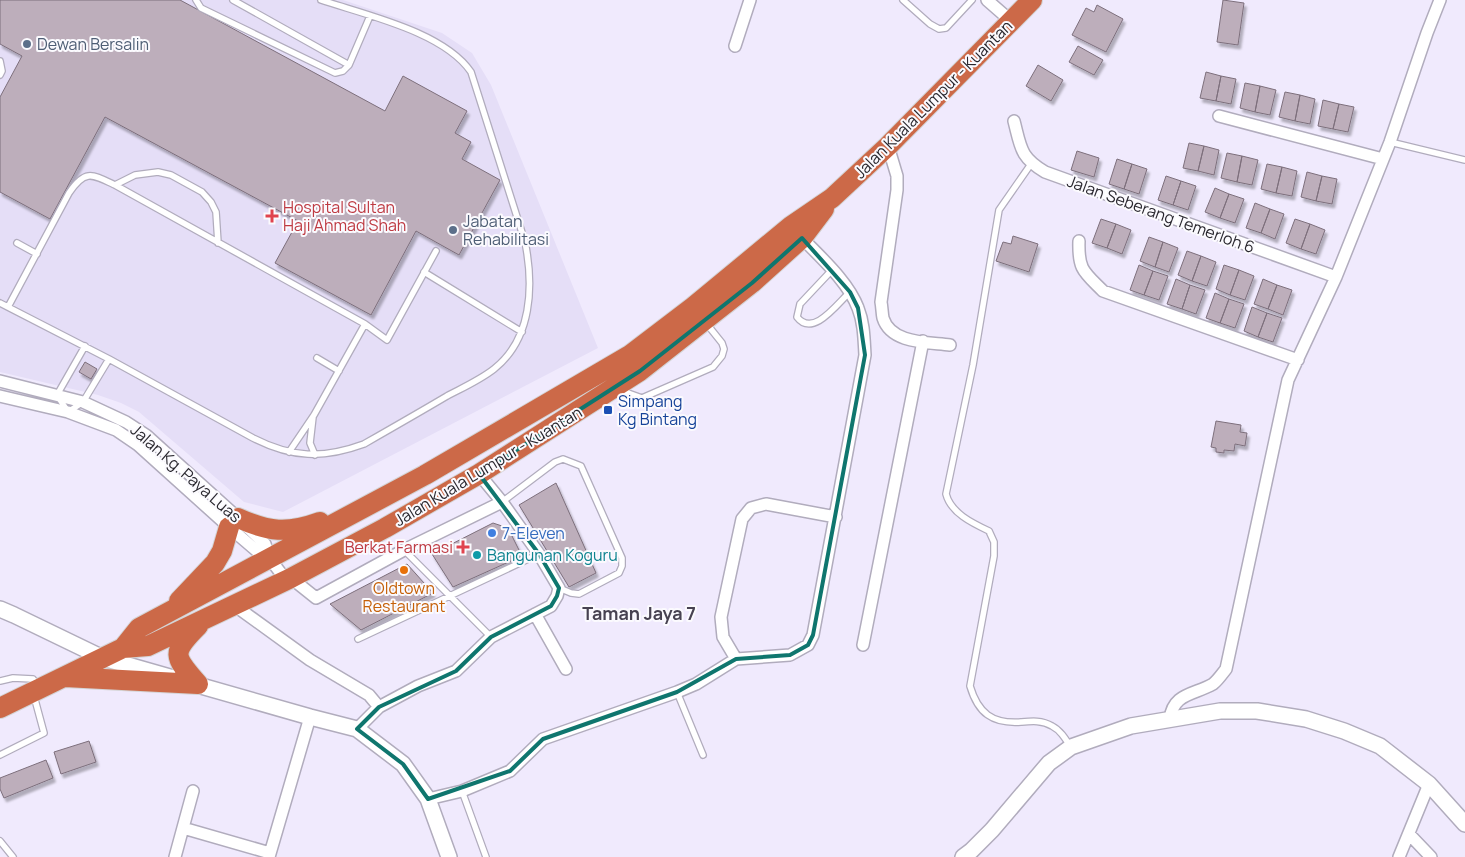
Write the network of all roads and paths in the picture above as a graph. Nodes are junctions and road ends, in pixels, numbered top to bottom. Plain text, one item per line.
1 (196, 0) edge
2 (233, 0) edge
3 (321, 0) edge
4 (750, 0) edge
5 (903, 0) edge
6 (972, 0) edge
7 (987, 0) edge
8 (1032, 0) edge
9 (1440, 0) edge
10 (370, 16) junction
11 (1011, 22) junction
12 (735, 46) dead end
13 (0, 61) edge
14 (349, 65) junction
15 (0, 75) edge
16 (1218, 116) dead end
17 (1014, 121) dead end
18 (1390, 142) junction
19 (888, 146) junction
20 (1383, 159) junction
21 (1465, 160) edge
22 (1031, 164) junction
23 (115, 185) junction
24 (796, 232) junction
25 (1079, 241) dead end
26 (17, 243) dead end
27 (218, 243) junction
28 (436, 250) dead end
29 (36, 254) junction
30 (832, 270) junction
31 (424, 272) junction
32 (1336, 277) junction
33 (850, 292) junction
34 (0, 303) edge
35 (8, 307) junction
36 (705, 322) junction
37 (365, 324) junction
38 (522, 332) junction
39 (923, 341) junction
40 (950, 345) dead end
41 (85, 346) junction
42 (317, 358) dead end
43 (109, 359) junction
44 (1298, 360) junction
45 (339, 371) junction
46 (0, 381) edge
47 (617, 385) junction
48 (57, 394) junction
49 (0, 396) edge
50 (83, 402) junction
51 (68, 412) junction
52 (314, 415) junction
53 (289, 452) junction
54 (315, 455) junction
55 (479, 474) junction
56 (379, 500) junction
57 (502, 502) junction
58 (836, 517) junction
59 (234, 522) junction
60 (404, 550) junction
61 (539, 554) junction
62 (270, 559) junction
63 (288, 579) junction
64 (558, 588) junction
65 (448, 595) junction
66 (234, 605) junction
67 (0, 610) edge
68 (535, 614) junction
69 (161, 618) junction
70 (205, 619) junction
71 (491, 637) junction
72 (358, 639) dead end
73 (863, 645) dead end
74 (124, 648) junction
75 (103, 658) junction
76 (736, 659) junction
77 (566, 669) dead end
78 (63, 677) junction
79 (0, 681) edge
80 (198, 684) junction
81 (36, 690) junction
82 (676, 692) junction
83 (378, 706) junction
84 (0, 708) edge
85 (310, 717) junction
86 (1170, 719) junction
87 (357, 729) junction
88 (1071, 747) junction
89 (0, 755) edge
90 (703, 755) dead end
91 (1429, 784) junction
92 (193, 791) dead end
93 (462, 791) junction
94 (428, 800) junction
95 (1465, 824) edge
96 (183, 828) junction
97 (1409, 834) junction
98 (0, 841) edge
99 (270, 855) edge
100 (12, 857) edge
101 (174, 857) edge
102 (449, 857) edge
103 (486, 857) edge
104 (962, 857) edge
105 (1398, 857) edge
106 (1432, 857) edge

1 - 14 lane
2 - 14 lane
3 - 10 lane
4 - 12 street
5 - 6 lane
7 - 11 street
8 - 11 highway, Jalan Kuala Lumpur - Kuantan
9 - 18 street
10 - 14 lane
10 - 38 lane
11 - 19 highway, Jalan Kuala Lumpur - Kuantan
13 - 15 lane
16 - 20 street
17 - 22 street
18 - 20 street
18 - 21 lane
19 - 24 highway, Jalan Kuala Lumpur - Kuantan
19 - 39 street
20 - 32 street
22 - 32 street, Jalan Seberang Temerloh 6
22 - 88 lane
23 - 27 lane
23 - 27 lane
23 - 29 lane
24 - 30 street
24 - 36 highway, Jalan Kuala Lumpur - Kuantan
24 - 56 highway, Jalan Kuala Lumpur - Kuantan
25 - 44 street
26 - 29 lane
27 - 37 lane
28 - 31 lane
29 - 35 lane
30 - 33 street
30 - 33 lane
31 - 37 lane
31 - 38 lane
32 - 44 street
33 - 58 street
34 - 35 lane
35 - 41 lane
36 - 47 highway, Jalan Kuala Lumpur - Kuantan
36 - 47 lane
37 - 45 lane
38 - 54 lane
39 - 40 street
39 - 73 street
41 - 43 lane
41 - 48 lane
42 - 45 lane
43 - 50 lane
43 - 53 lane
44 - 86 street
45 - 52 lane
46 - 48 street, Jalan Kg. Paya Luas
47 - 55 highway, Jalan Kuala Lumpur - Kuantan
48 - 50 street, Jalan Kg. Paya Luas
48 - 51 lane
49 - 51 street, Jalan Kg. Paya Luas
50 - 51 lane
50 - 59 street, Jalan Kg. Paya Luas
51 - 59 street, Jalan Kg. Paya Luas
52 - 53 lane
52 - 54 lane
53 - 54 lane
55 - 57 street
55 - 63 highway, Jalan Kuala Lumpur - Kuantan
56 - 59 highway
56 - 62 highway, Jalan Kuala Lumpur - Kuantan
57 - 60 street
57 - 61 street
57 - 64 lane
58 - 76 street
58 - 76 street
59 - 62 street, Jalan Kg. Paya Luas
59 - 69 highway
60 - 63 street, Jalan Kg. Paya Luas
60 - 65 lane
61 - 64 street
61 - 65 lane
62 - 63 street, Jalan Kg. Paya Luas
62 - 69 highway, Jalan Kuala Lumpur - Kuantan
63 - 66 highway, Jalan Kuala Lumpur - Kuantan
64 - 68 street
65 - 71 lane
65 - 72 lane
66 - 70 highway, Jalan Kuala Lumpur - Kuantan
66 - 83 street
67 - 75 street
68 - 71 street
68 - 77 street
69 - 74 highway, Jalan Kuala Lumpur - Kuantan
70 - 74 highway, Jalan Kuala Lumpur - Kuantan
70 - 80 highway
71 - 83 street
74 - 75 highway, Jalan Kuala Lumpur - Kuantan
75 - 78 highway, Jalan Kuala Lumpur - Kuantan
75 - 80 street
76 - 82 street
78 - 80 highway
78 - 81 highway, Jalan Kuala Lumpur - Kuantan
79 - 81 lane
80 - 85 street
81 - 84 highway, Jalan Kuala Lumpur - Kuantan
81 - 89 lane
82 - 90 lane
82 - 93 street
83 - 87 street
85 - 87 street
85 - 99 street
86 - 88 street
86 - 91 street
87 - 94 street
88 - 104 street
91 - 95 street
91 - 97 street
92 - 96 street
93 - 94 street
93 - 103 lane
94 - 102 street
96 - 99 street
96 - 101 street
97 - 105 street
97 - 106 street
98 - 100 lane

